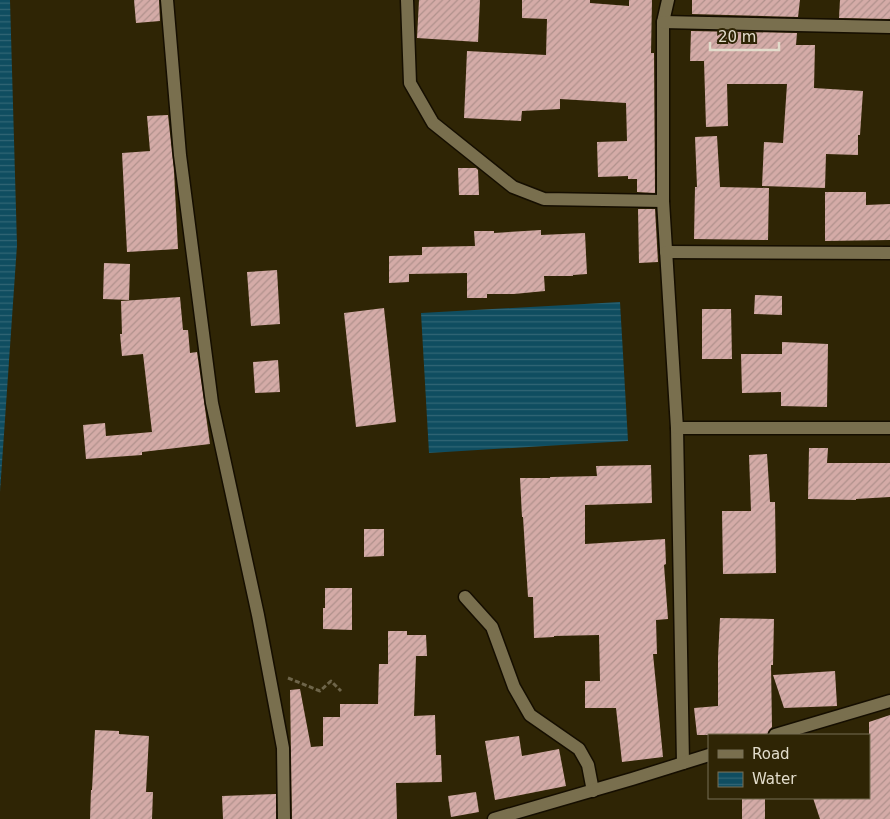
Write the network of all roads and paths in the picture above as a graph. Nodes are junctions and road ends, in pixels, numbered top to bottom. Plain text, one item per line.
1 (167, 0) edge
2 (407, 0) edge
3 (668, 0) edge
4 (663, 22) junction
5 (890, 27) edge
6 (662, 201) junction
7 (666, 252) junction
8 (890, 253) edge
9 (677, 428) junction
10 (890, 428) edge
11 (464, 598) dead end
12 (269, 671) junction
13 (341, 691) dead end
14 (890, 701) edge
15 (778, 734) edge
16 (708, 755) edge
17 (683, 763) junction
18 (593, 791) junction
19 (284, 819) edge
20 (494, 819) edge

1 - 12 street
2 - 6 street
3 - 4 street
4 - 5 street
4 - 6 street
6 - 7 street
7 - 8 street
7 - 9 street
9 - 10 street
9 - 17 street
11 - 18 street
12 - 13 path
12 - 19 street
14 - 15 street
16 - 17 street
17 - 18 street
18 - 20 street

